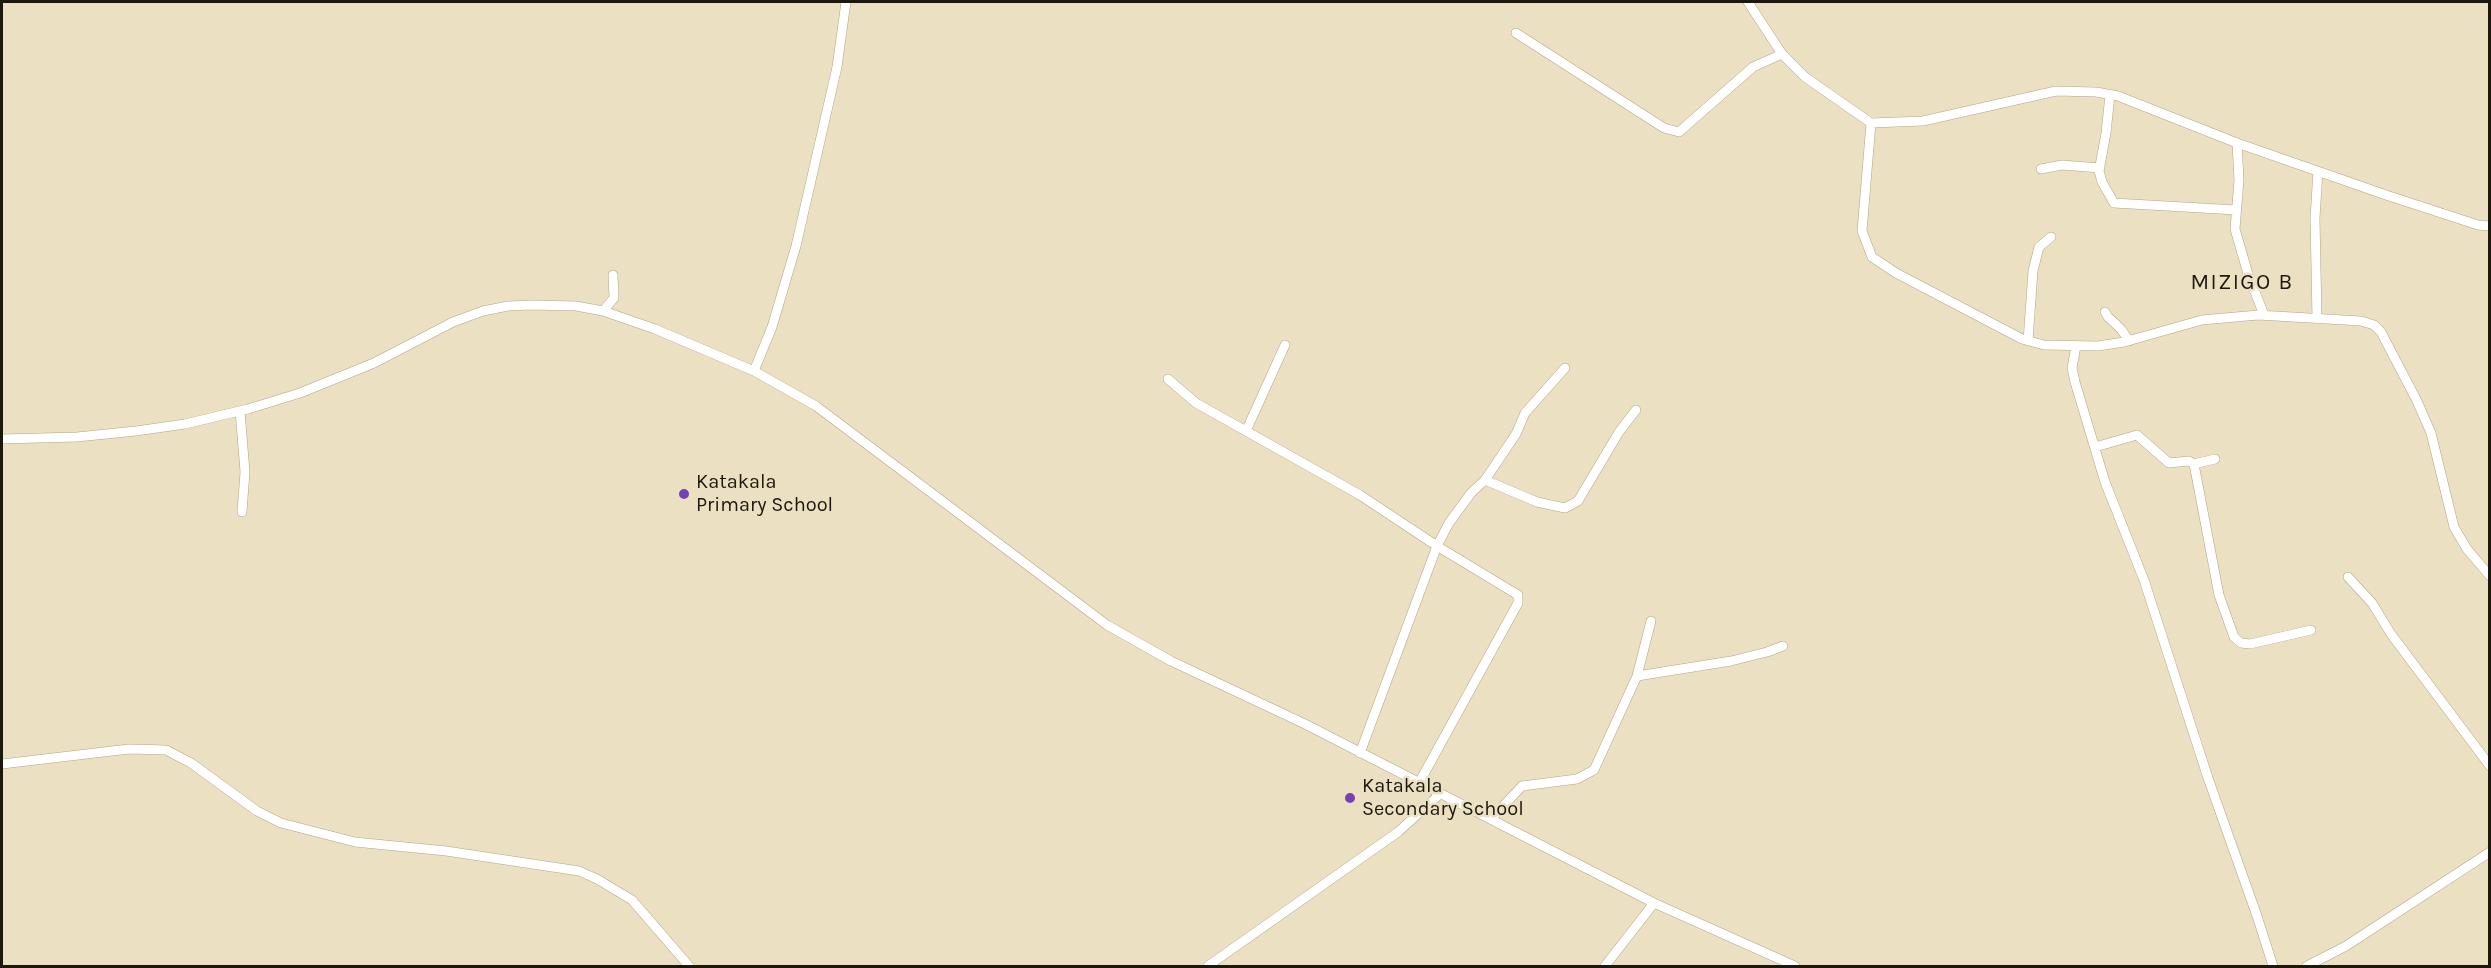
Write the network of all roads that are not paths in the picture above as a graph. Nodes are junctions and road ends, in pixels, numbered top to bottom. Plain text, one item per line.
1 (846, 2) edge
2 (1748, 2) edge
3 (1516, 33) dead end
4 (1782, 54) junction
5 (2110, 95) junction
6 (1871, 123) junction
7 (2237, 143) junction
8 (2100, 168) junction
9 (2041, 169) dead end
10 (2318, 171) junction
11 (2236, 210) junction
12 (2490, 226) edge
13 (2051, 237) dead end
14 (613, 275) dead end
15 (603, 311) junction
16 (2105, 312) dead end
17 (2264, 315) junction
18 (2317, 319) junction
19 (2129, 340) junction
20 (2028, 341) junction
21 (1285, 345) dead end
22 (2076, 346) junction
23 (1565, 369) dead end
24 (754, 371) junction
25 (1168, 379) dead end
26 (1636, 410) dead end
27 (240, 411) junction
28 (1246, 431) junction
29 (2, 439) edge
30 (2095, 447) junction
31 (2215, 459) dead end
32 (2194, 465) junction
33 (1485, 480) junction
34 (242, 512) dead end
35 (1437, 546) junction
36 (2490, 576) edge
37 (2348, 577) dead end
38 (1651, 621) dead end
39 (2311, 630) dead end
40 (1783, 646) dead end
41 (1637, 676) junction
42 (1360, 753) junction
43 (2, 764) edge
44 (2490, 766) edge
45 (1419, 783) junction
46 (1440, 794) junction
47 (1491, 819) junction
48 (2490, 852) edge
49 (1654, 903) junction
50 (689, 966) edge
51 (1208, 966) edge
52 (1605, 966) edge
53 (1795, 966) edge
54 (2273, 966) edge
55 (2307, 966) edge

1 - 24 street
2 - 4 street
3 - 4 street
4 - 6 street
5 - 6 street
5 - 7 street
5 - 8 street
6 - 20 street
7 - 10 street
7 - 11 street
8 - 9 street
8 - 11 street
10 - 12 street
10 - 18 street
11 - 17 street
13 - 20 street
14 - 15 street
15 - 24 street
15 - 27 street
16 - 19 street
17 - 18 street
17 - 19 street
18 - 36 street
19 - 22 street
20 - 22 street
21 - 28 street
22 - 30 street
23 - 33 street
24 - 42 street
25 - 28 street
26 - 33 street
27 - 29 street
27 - 34 street
28 - 35 street
30 - 32 street
30 - 54 street
31 - 32 street
32 - 39 street
33 - 35 street
35 - 42 street
35 - 45 street
37 - 44 street
38 - 41 street
40 - 41 street
41 - 47 street
42 - 45 street
43 - 50 street
45 - 46 street
46 - 47 street
46 - 51 street
47 - 49 street
48 - 55 street
49 - 52 street
49 - 53 street

